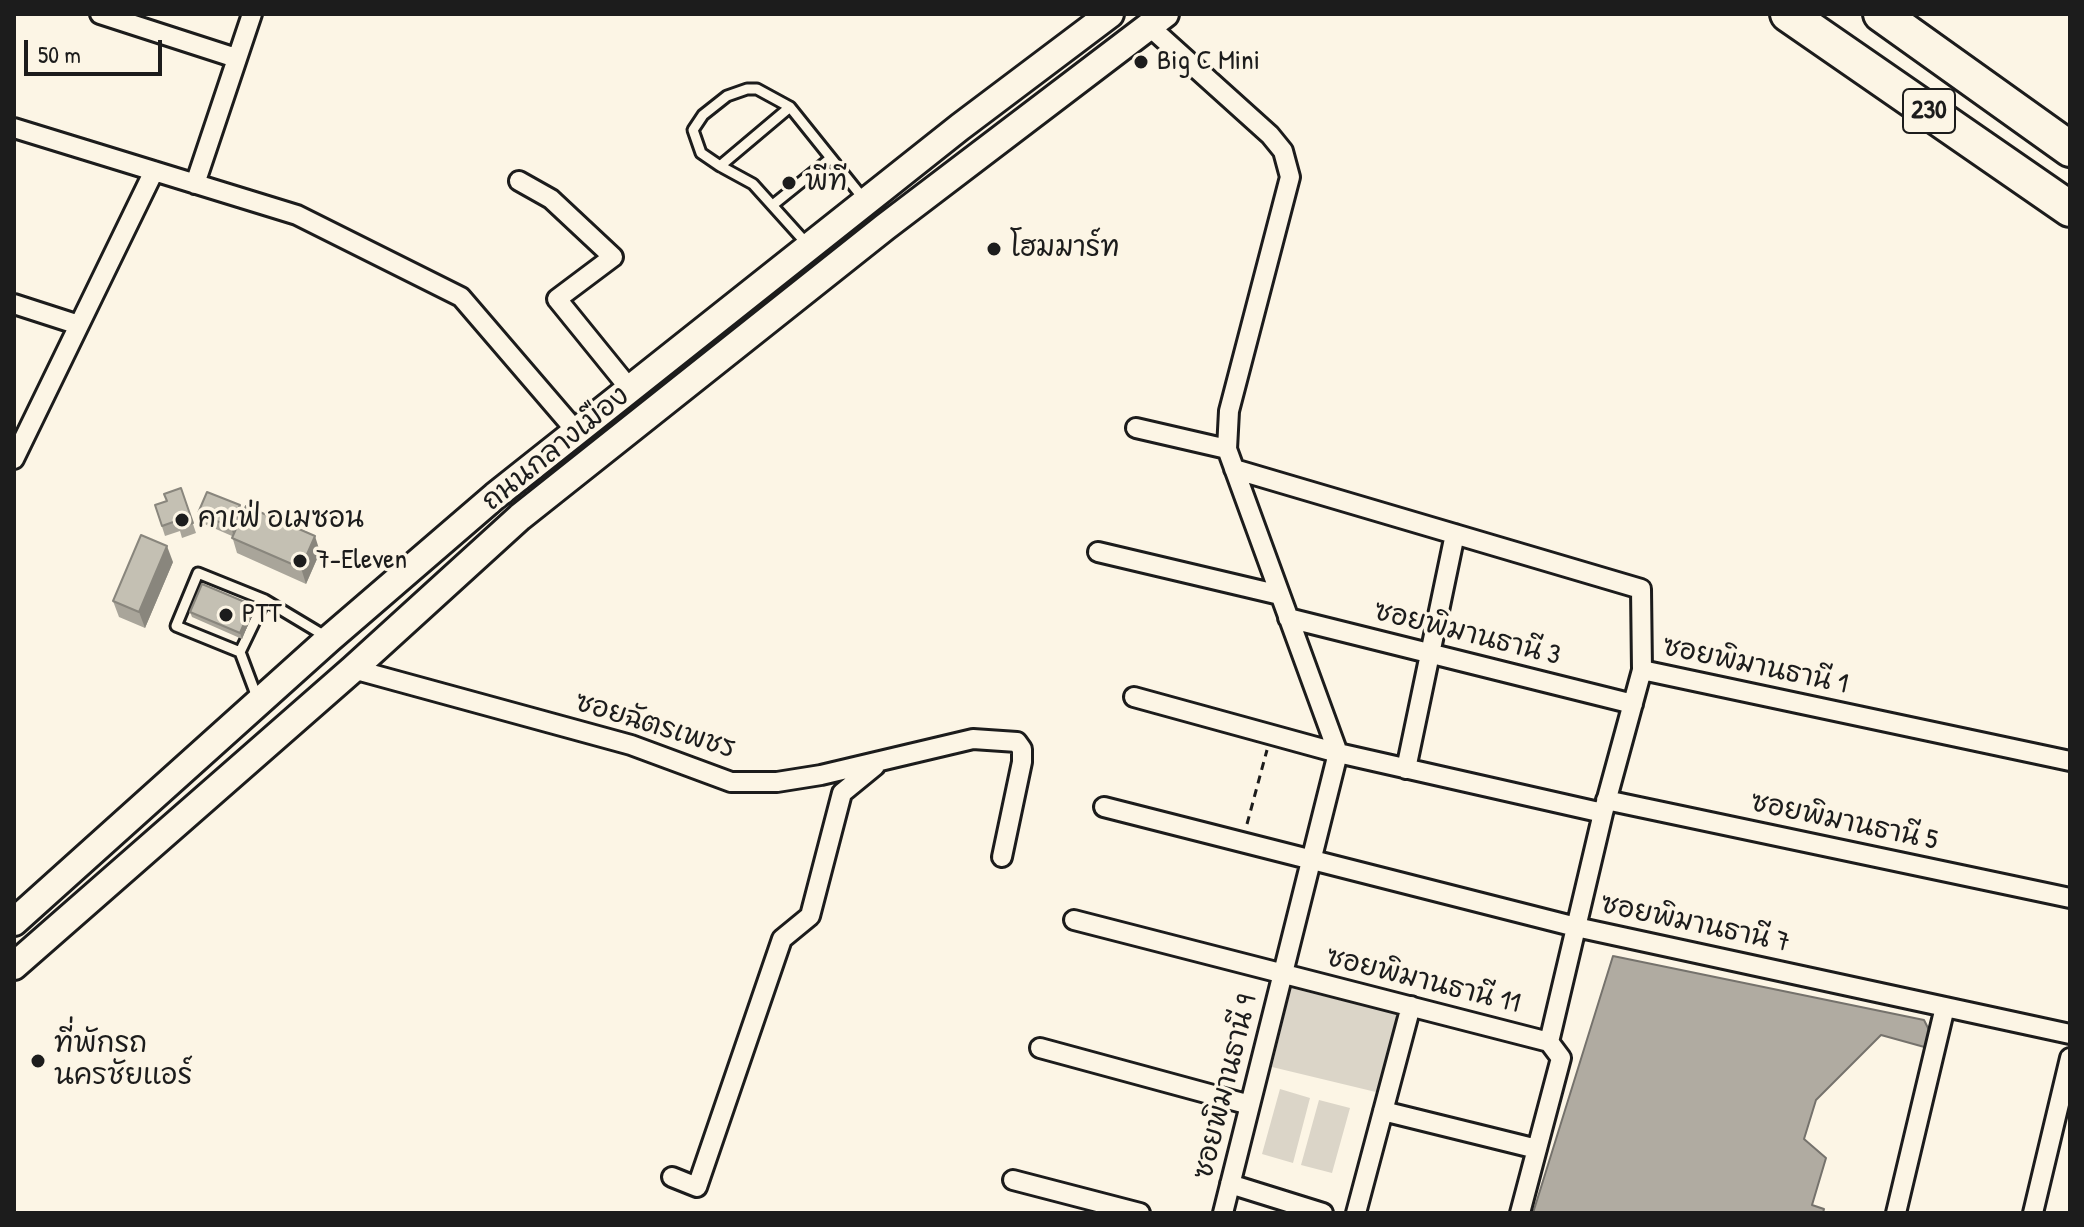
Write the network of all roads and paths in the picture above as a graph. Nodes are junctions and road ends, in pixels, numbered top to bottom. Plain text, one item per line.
1 (100, 14) edge
2 (252, 14) edge
3 (1110, 14) edge
4 (1788, 14) edge
5 (1881, 14) edge
6 (1157, 20) edge
7 (236, 58) junction
8 (790, 107) junction
9 (14, 128) edge
10 (2070, 149) edge
11 (831, 158) junction
12 (720, 166) junction
13 (154, 171) junction
14 (519, 181) dead end
15 (195, 184) junction
16 (866, 201) junction
17 (774, 204) junction
18 (2070, 209) edge
19 (885, 227) junction
20 (809, 246) junction
21 (14, 304) edge
22 (79, 325) junction
23 (630, 389) junction
24 (1136, 428) dead end
25 (576, 431) junction
26 (16, 448) edge
27 (1227, 449) junction
28 (1234, 469) junction
29 (1455, 534) junction
30 (1098, 552) dead end
31 (1280, 595) junction
32 (265, 600) junction
33 (1288, 618) junction
34 (329, 639) junction
35 (240, 652) junction
36 (1430, 653) junction
37 (353, 669) junction
38 (1642, 670) junction
39 (1134, 697) dead end
40 (260, 703) junction
41 (1633, 704) junction
42 (1271, 735) junction
43 (1338, 753) junction
44 (2070, 761) edge
45 (877, 764) junction
46 (1406, 769) junction
47 (1604, 806) junction
48 (1104, 807) dead end
49 (1242, 842) junction
50 (1002, 857) dead end
51 (1311, 860) junction
52 (2070, 898) edge
53 (1074, 920) dead end
54 (14, 922) edge
55 (1576, 927) junction
56 (14, 966) edge
57 (1283, 974) junction
58 (1411, 1006) junction
59 (1945, 1007) junction
60 (2070, 1034) edge
61 (1549, 1042) junction
62 (1040, 1048) dead end
63 (2070, 1058) edge
64 (1250, 1105) junction
65 (1383, 1111) junction
66 (1537, 1149) junction
67 (672, 1177) dead end
68 (1013, 1180) dead end
69 (1230, 1184) junction
70 (1140, 1213) edge
71 (1223, 1213) edge
72 (1323, 1213) edge
73 (1356, 1213) edge
74 (1520, 1213) edge
75 (1896, 1213) edge
76 (2033, 1213) edge

1 - 7 street
2 - 7 street
3 - 16 main road, ถนนกลางเมือง
4 - 18 highway, 230
5 - 10 highway, 230
6 - 19 main road, ถนนกลางเมือง
6 - 27 street
7 - 15 street
8 - 11 lane
8 - 12 lane
8 - 12 lane
9 - 13 street
11 - 16 lane
11 - 17 lane
12 - 17 lane
13 - 15 street
13 - 22 street
14 - 23 street
15 - 25 street
16 - 19 main road
16 - 20 main road, ถนนกลางเมือง
17 - 20 lane
19 - 37 main road, ถนนกลางเมือง
20 - 23 main road, ถนนกลางเมือง
21 - 22 street
22 - 26 street
23 - 25 main road, ถนนกลางเมือง
24 - 27 street
25 - 34 main road, ถนนกลางเมือง
27 - 28 street
28 - 29 street, ซอยพิมานธานี 1
28 - 31 street
29 - 36 street
29 - 38 street, ซอยพิมานธานี 1
30 - 31 street
31 - 33 street
32 - 34 lane
32 - 35 lane
32 - 35 lane
33 - 36 street, ซอยพิมานธานี 3
33 - 43 street
34 - 40 main road, ถนนกลางเมือง
35 - 40 lane
36 - 41 street, ซอยพิมานธานี 3
36 - 46 street
37 - 45 street, ซอยฉัตรเพชร
37 - 56 main road, ถนนกลางเมือง
38 - 41 street
38 - 44 street, ซอยพิมานธานี 1
39 - 42 street, ซอยพิมานธานี 5
40 - 54 main road, ถนนกลางเมือง
41 - 47 street
42 - 43 street, ซอยพิมานธานี 5
42 - 49 path
43 - 46 street, ซอยพิมานธานี 5
43 - 51 street, ซอยพิมานธานี 9
45 - 50 street, ซอยฉัตรเพชร
45 - 67 street
46 - 47 street, ซอยพิมานธานี 5
47 - 52 street, ซอยพิมานธานี 5
47 - 55 street
48 - 49 street, ซอยพิมานธานี 7
49 - 51 street, ซอยพิมานธานี 7
51 - 55 street, ซอยพิมานธานี 7
51 - 57 street, ซอยพิมานธานี 9
53 - 57 street, ซอยพิมานธานี 11
55 - 59 street, ซอยพิมานธานี 7
55 - 61 street
57 - 58 street, ซอยพิมานธานี 11
57 - 64 street, ซอยพิมานธานี 9
58 - 61 street, ซอยพิมานธานี 11
58 - 65 street
59 - 60 street, ซอยพิมานธานี 7
59 - 75 street
61 - 66 street
62 - 64 street
63 - 76 street
64 - 69 street, ซอยพิมานธานี 9
65 - 66 street
65 - 73 street
66 - 74 street
68 - 70 street
69 - 71 street, ซอยพิมานธานี 9
69 - 72 street

